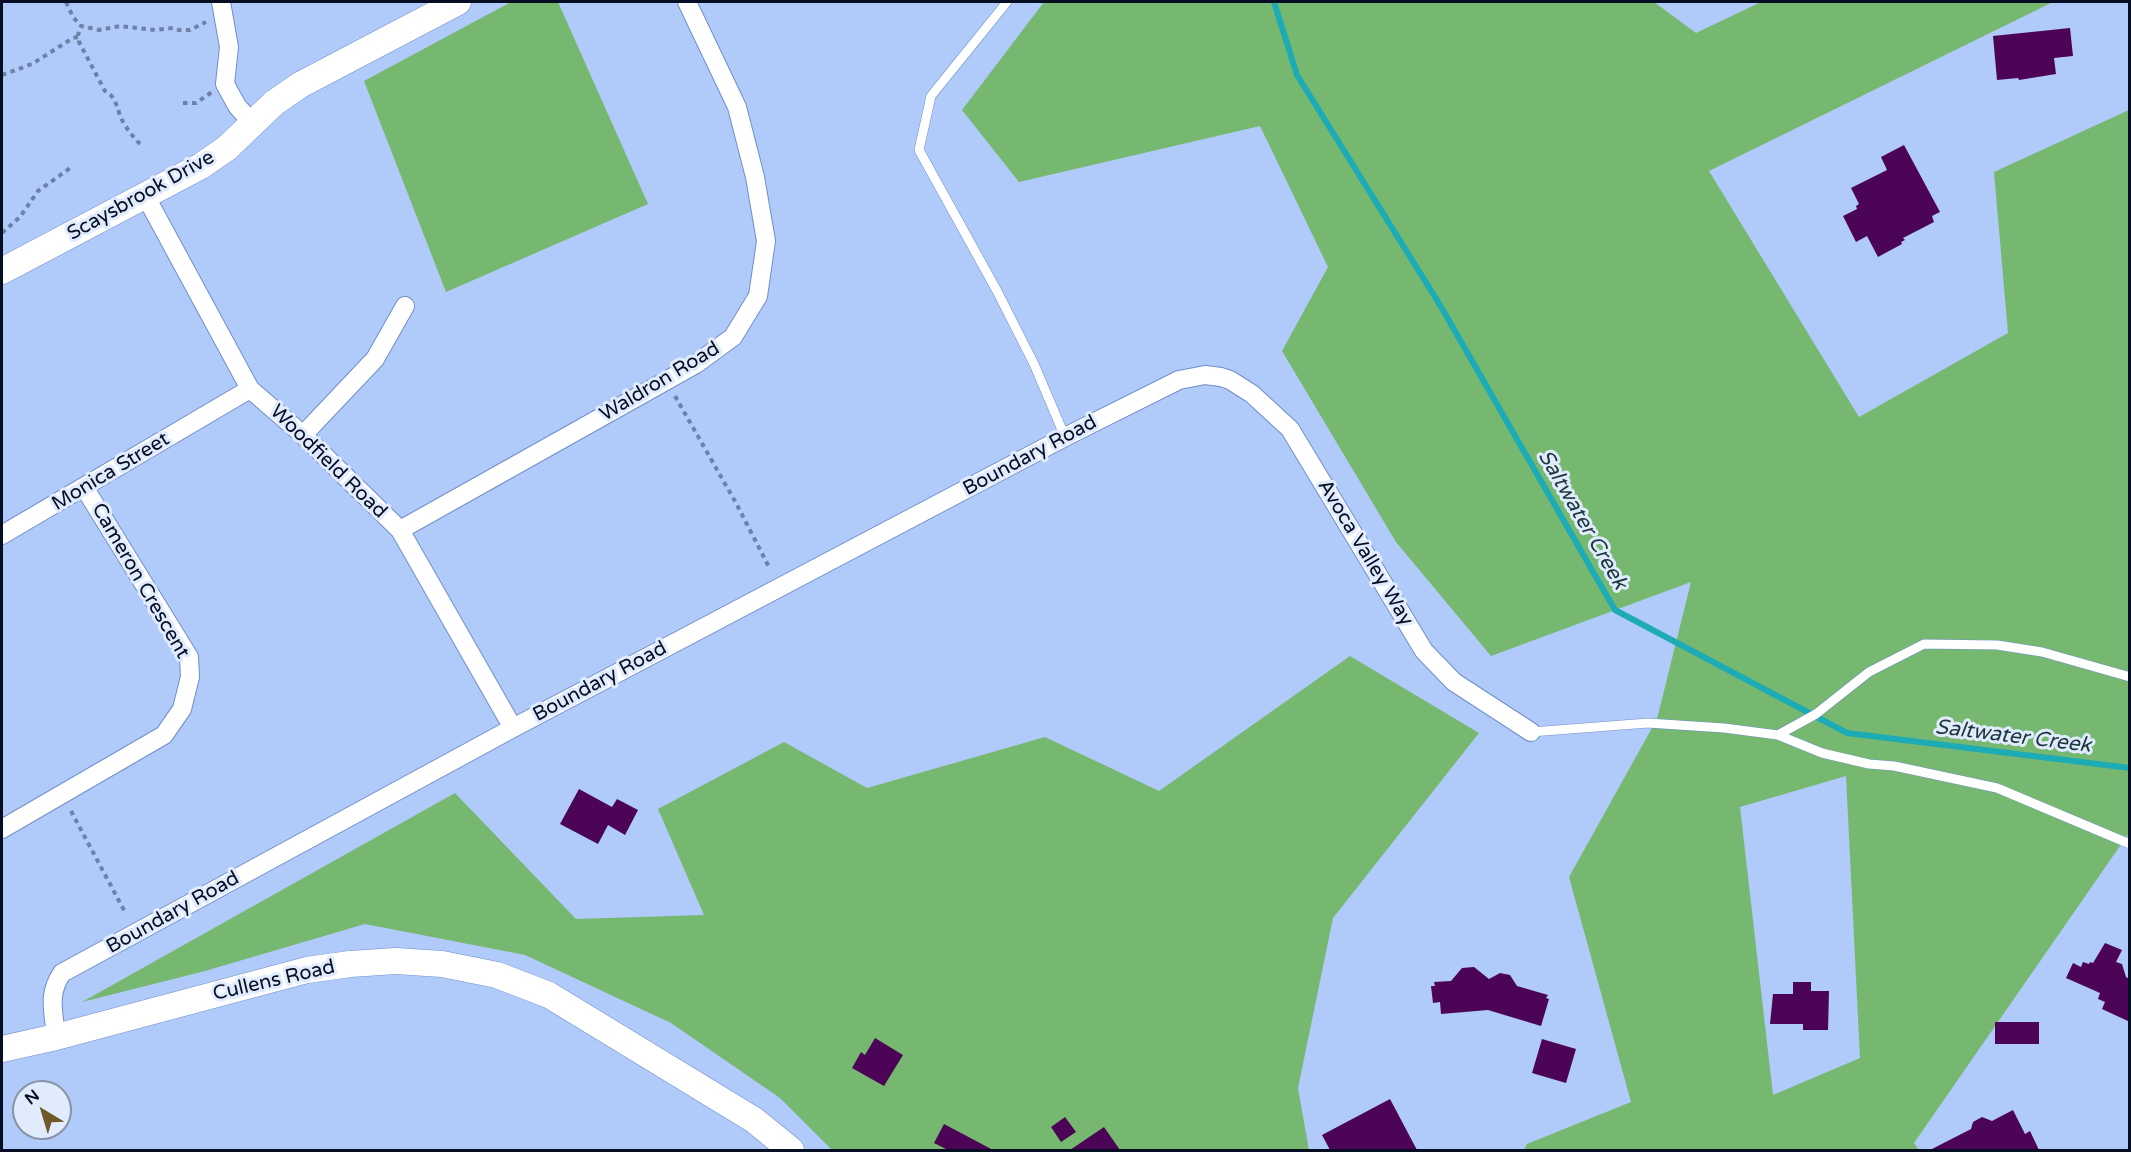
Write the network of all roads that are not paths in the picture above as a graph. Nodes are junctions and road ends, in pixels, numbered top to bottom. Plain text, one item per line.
1 (221, 2) edge
2 (458, 2) edge
3 (687, 2) edge
4 (1007, 2) edge
5 (253, 124) junction
6 (146, 195) junction
7 (2, 271) edge
8 (405, 306) dead end
9 (1205, 375) joint
10 (250, 389) junction
11 (303, 435) junction
12 (1065, 437) junction
13 (84, 488) junction
14 (400, 530) junction
15 (2, 535) edge
16 (2130, 677) edge
17 (513, 728) junction
18 (1531, 732) joint
19 (1778, 735) junction
20 (2, 829) edge
21 (2130, 844) edge
22 (56, 1037) junction
23 (2, 1048) edge
24 (791, 1150) edge

1 - 5 street
2 - 5 main road, Scaysbrook Drive
3 - 14 street, Waldron Road
4 - 12 lane
5 - 6 main road, Scaysbrook Drive
6 - 7 main road, Scaysbrook Drive
6 - 10 street, Woodfield Road
8 - 11 street
9 - 12 street, Boundary Road
9 - 18 street, Avoca Valley Way
10 - 11 street, Woodfield Road
10 - 13 street, Monica Street
11 - 14 street, Woodfield Road
12 - 17 street, Boundary Road
13 - 15 street, Monica Street
13 - 20 street, Cameron Crescent
14 - 17 street, Woodfield Road
16 - 19 lane
17 - 22 street, Boundary Road
18 - 19 lane
19 - 21 lane
22 - 23 main road, Cullens Road
22 - 24 main road, Cullens Road

